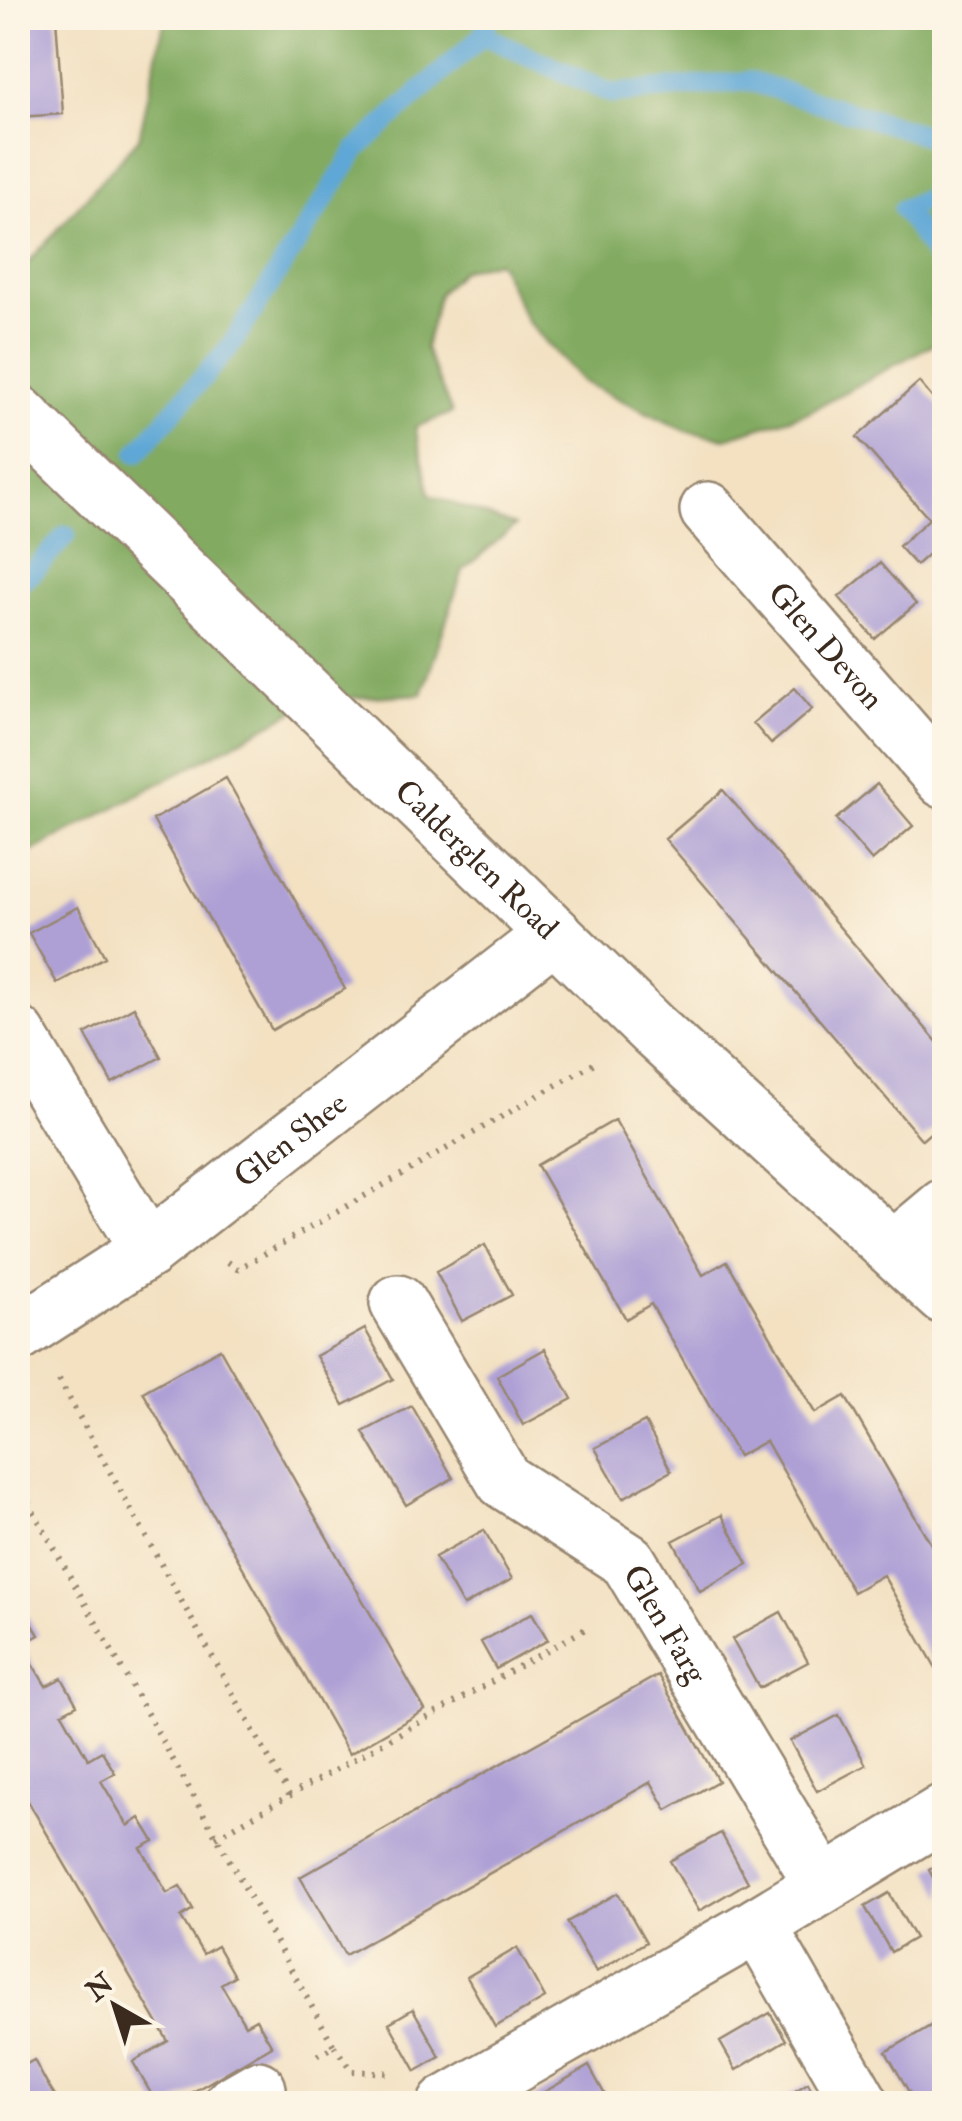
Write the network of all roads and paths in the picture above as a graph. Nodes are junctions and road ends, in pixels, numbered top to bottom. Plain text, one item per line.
1 (18, 413) edge
2 (708, 510) dead end
3 (944, 780) edge
4 (554, 934) junction
5 (653, 1030) junction
6 (18, 1035) edge
7 (944, 1207) edge
8 (162, 1239) junction
9 (895, 1248) junction
10 (944, 1296) edge
11 (398, 1302) dead end
12 (24, 1330) edge
13 (18, 1484) edge
14 (587, 1628) dead end
15 (289, 1795) junction
16 (944, 1812) edge
17 (216, 1837) junction
18 (823, 1885) junction
19 (758, 1925) junction
20 (334, 2046) junction
21 (427, 2092) edge
22 (245, 2096) edge
23 (861, 2104) edge

1 - 4 street, Calderglen Road
2 - 3 street, Glen Devon
4 - 5 street, Calderglen Road
4 - 8 street, Glen Shee
5 - 8 path
5 - 9 street, Calderglen Road
6 - 8 street
7 - 9 street
8 - 12 street, Glen Shee
9 - 10 street, Calderglen Road
11 - 18 street, Glen Farg
12 - 15 path
13 - 17 path
14 - 15 path
15 - 17 path
16 - 18 street
17 - 20 path
18 - 19 street
19 - 21 street
19 - 23 street
20 - 21 path
20 - 22 path

